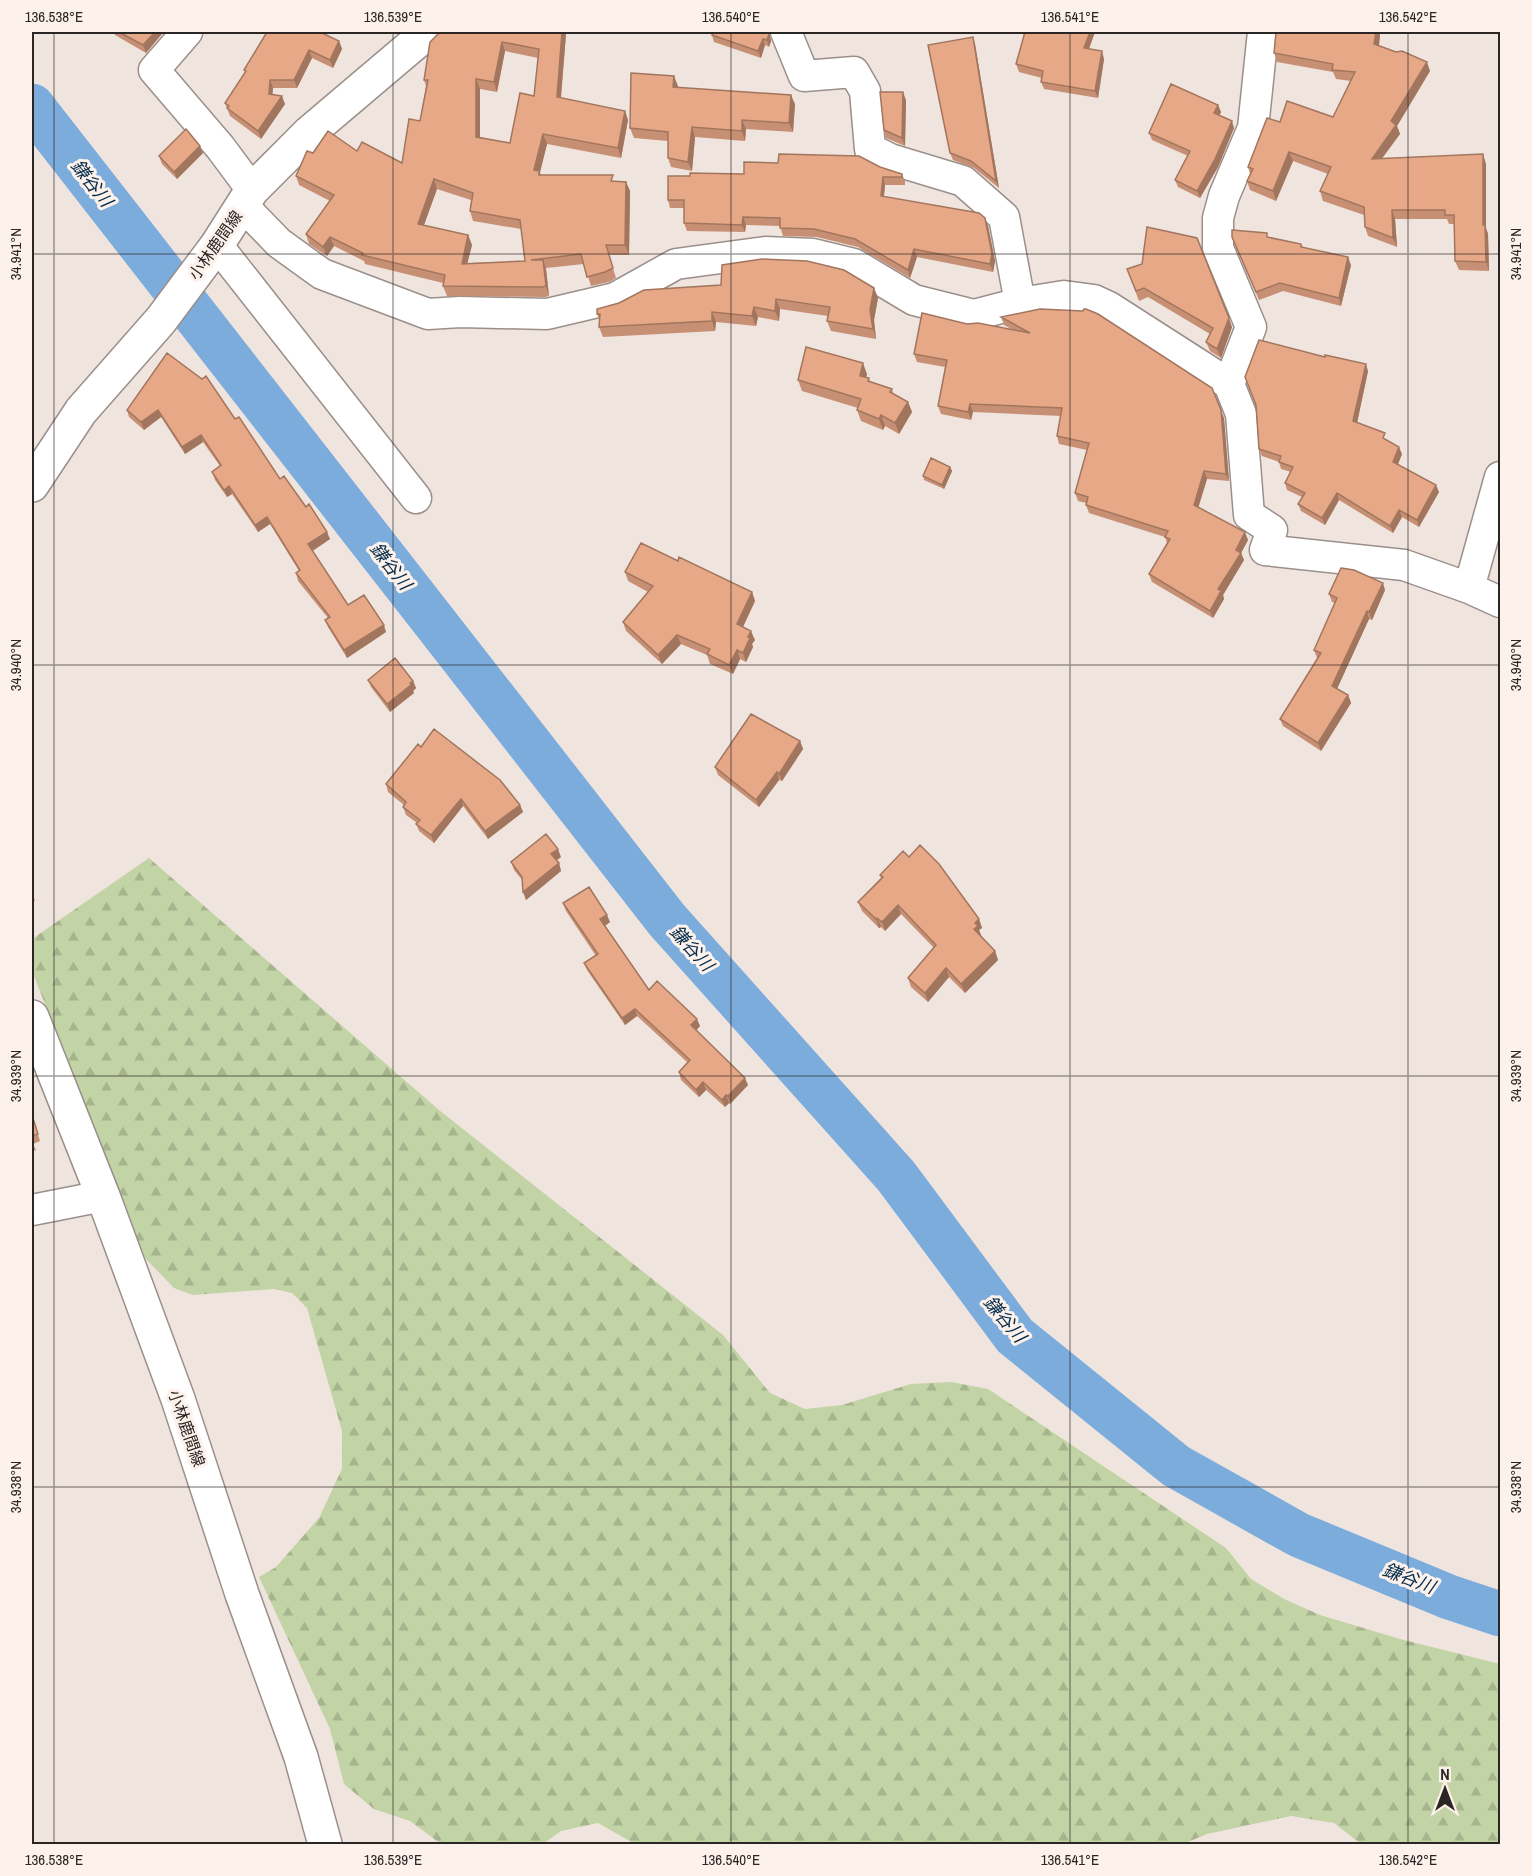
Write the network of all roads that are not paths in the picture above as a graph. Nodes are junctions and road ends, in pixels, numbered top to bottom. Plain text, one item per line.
1 (187, 32) edge
2 (428, 32) edge
3 (786, 32) edge
4 (1263, 32) edge
5 (247, 198) junction
6 (214, 249) junction
7 (1020, 303) junction
8 (1229, 384) junction
9 (1500, 477) edge
10 (32, 485) edge
11 (416, 498) dead end
12 (1469, 588) junction
13 (1500, 602) edge
14 (32, 1017) edge
15 (103, 1196) junction
16 (32, 1210) edge
17 (325, 1845) edge

1 - 5 street
2 - 5 main road, 小林鹿間線
3 - 7 street
4 - 8 street
5 - 6 main road, 小林鹿間線
5 - 7 street
6 - 10 main road, 小林鹿間線
6 - 11 street
7 - 8 street
8 - 12 street
9 - 12 street
12 - 13 street
14 - 15 main road, 小林鹿間線
15 - 16 street
15 - 17 main road, 小林鹿間線

